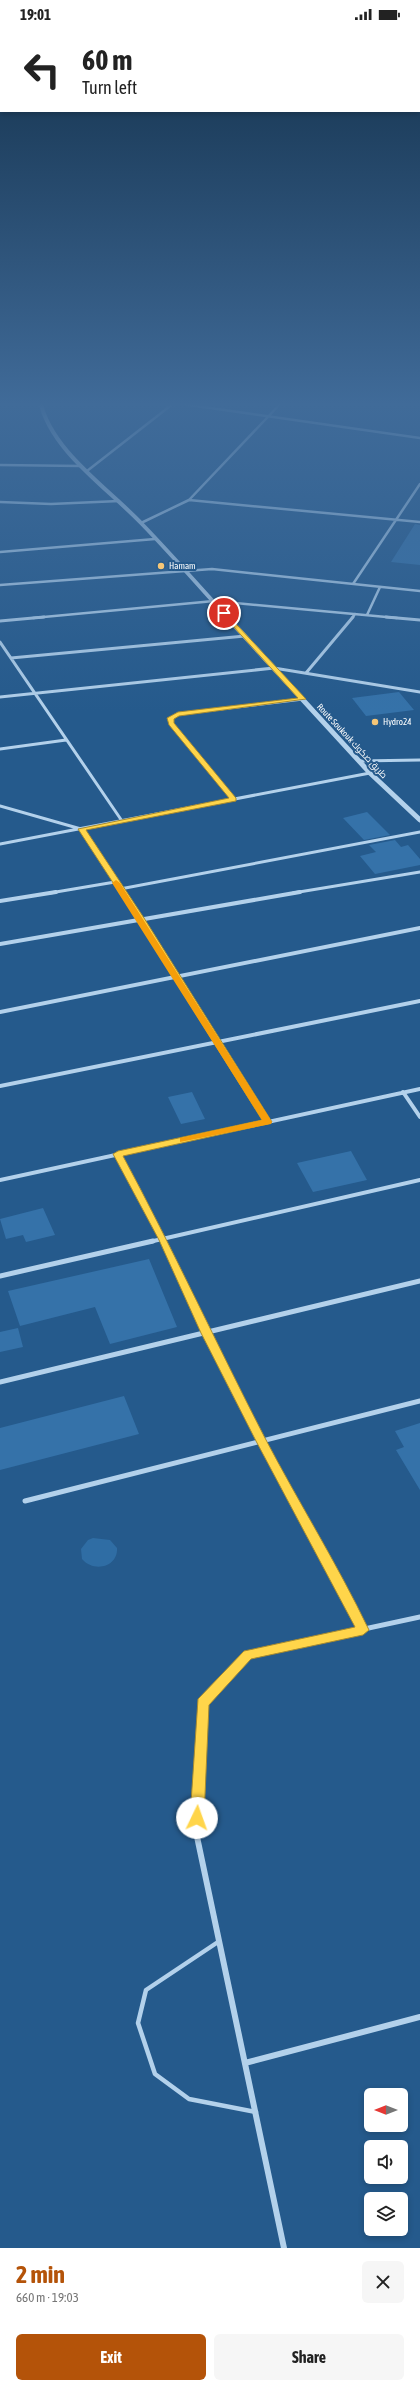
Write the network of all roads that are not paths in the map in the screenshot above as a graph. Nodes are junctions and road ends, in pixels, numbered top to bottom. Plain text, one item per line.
1 (123, 505) edge
2 (179, 505) edge
3 (239, 505) edge
4 (405, 505) edge
5 (394, 519) junction
6 (420, 522) edge
7 (141, 523) junction
8 (155, 539) junction
9 (0, 552) edge
10 (183, 570) junction
11 (353, 584) junction
12 (0, 585) edge
13 (380, 587) junction
14 (420, 591) edge
15 (214, 601) junction
16 (355, 614) junction
17 (367, 615) junction
18 (420, 620) edge
19 (0, 621) edge
20 (245, 636) junction
21 (0, 642) edge
22 (11, 658) junction
23 (274, 668) junction
24 (306, 673) junction
25 (420, 692) edge
26 (34, 694) junction
27 (0, 697) edge
28 (302, 699) junction
29 (66, 740) junction
30 (0, 749) edge
31 (420, 760) edge
32 (359, 761) junction
33 (370, 773) junction
34 (233, 799) junction
35 (0, 806) edge
36 (420, 820) edge
37 (122, 821) junction
38 (81, 829) junction
39 (420, 832) edge
40 (0, 844) edge
41 (420, 872) edge
42 (115, 882) junction
43 (120, 889) junction
44 (0, 901) edge
45 (140, 918) junction
46 (420, 928) edge
47 (0, 944) edge
48 (176, 976) junction
49 (420, 1001) edge
50 (0, 1012) edge
51 (218, 1042) junction
52 (0, 1086) edge
53 (420, 1089) edge
54 (403, 1092) junction
55 (420, 1117) edge
56 (268, 1122) junction
57 (118, 1154) junction
58 (0, 1180) edge
59 (420, 1180) edge
60 (164, 1240) junction
61 (0, 1276) edge
62 (420, 1281) edge
63 (206, 1333) junction
64 (0, 1382) edge
65 (420, 1400) edge
66 (261, 1441) junction
67 (25, 1501) dead end
68 (420, 1617) edge
69 (363, 1630) junction
70 (220, 1942) junction
71 (420, 2017) edge
72 (245, 2063) junction
73 (256, 2112) junction
74 (284, 2248) edge

1 - 7 street, Route Soukouk طريق صكوك
2 - 7 street
3 - 5 street
4 - 5 street
5 - 6 street
5 - 11 street
7 - 8 street, Route Soukouk طريق صكوك
8 - 9 street
8 - 10 street, Route Soukouk طريق صكوك
10 - 11 street
10 - 12 street
10 - 15 street, Route Soukouk طريق صكوك
11 - 13 street
13 - 14 street
13 - 17 street
15 - 16 street
15 - 19 street
15 - 20 street, Route Soukouk طريق صكوك
16 - 17 street
16 - 24 street
17 - 18 street
20 - 22 street
20 - 23 street, Route Soukouk طريق صكوك
21 - 22 street
22 - 26 street
23 - 24 street
23 - 26 street
23 - 28 street, Route Soukouk طريق صكوك
24 - 25 street
26 - 27 street
26 - 29 street
28 - 32 street, Route Soukouk طريق صكوك
28 - 34 street
29 - 30 street
29 - 37 street
31 - 32 street
32 - 33 street, Route Soukouk طريق صكوك
33 - 34 street
33 - 36 street, Route Soukouk طريق صكوك
34 - 37 street
35 - 38 street
37 - 38 street
38 - 40 street
38 - 42 street
39 - 43 street
41 - 45 street
42 - 43 street
42 - 44 street
43 - 45 street
45 - 47 street
45 - 48 street
46 - 48 street
48 - 50 street
48 - 51 street
49 - 51 street
51 - 52 street
51 - 56 street
53 - 54 street
54 - 55 street
54 - 56 street
56 - 57 street
57 - 58 street
57 - 60 street
59 - 60 street
60 - 61 street
60 - 63 street
62 - 63 street
63 - 64 street
63 - 66 street
65 - 66 street
66 - 67 street
66 - 69 street
68 - 69 street
69 - 70 street
70 - 72 street
70 - 73 lane
71 - 72 street
72 - 73 street
73 - 74 street

